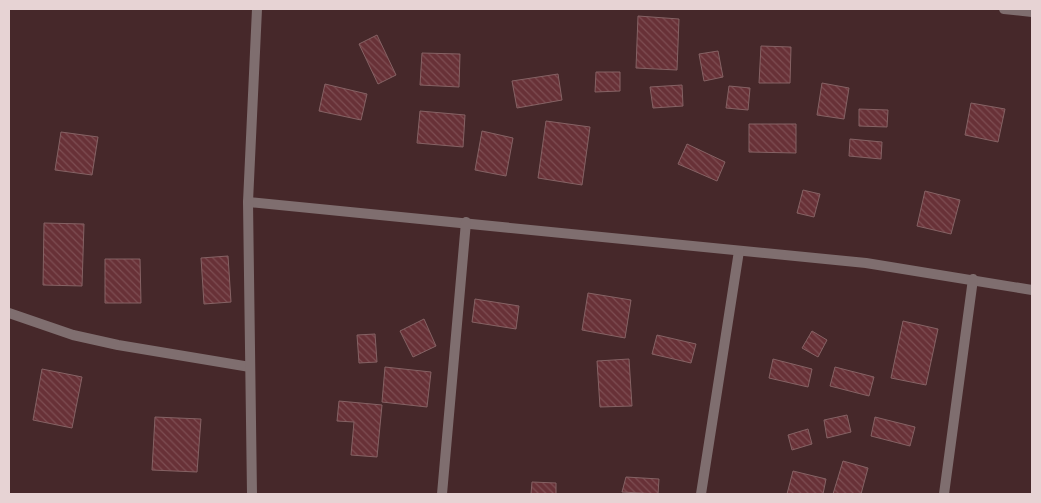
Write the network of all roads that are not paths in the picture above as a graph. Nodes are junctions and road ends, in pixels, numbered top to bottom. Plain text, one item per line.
1 (257, 9) edge
2 (1004, 9) edge
3 (1032, 12) edge
4 (248, 202) junction
5 (466, 222) junction
6 (738, 251) junction
7 (973, 279) junction
8 (1032, 290) edge
9 (9, 313) edge
10 (250, 367) junction
11 (252, 494) edge
12 (442, 494) edge
13 (701, 494) edge
14 (944, 494) edge

1 - 4 street
2 - 3 street
4 - 5 street
4 - 10 street
5 - 6 street
5 - 12 street
6 - 7 street
6 - 13 street
7 - 8 street
7 - 14 street
9 - 10 street
10 - 11 street

